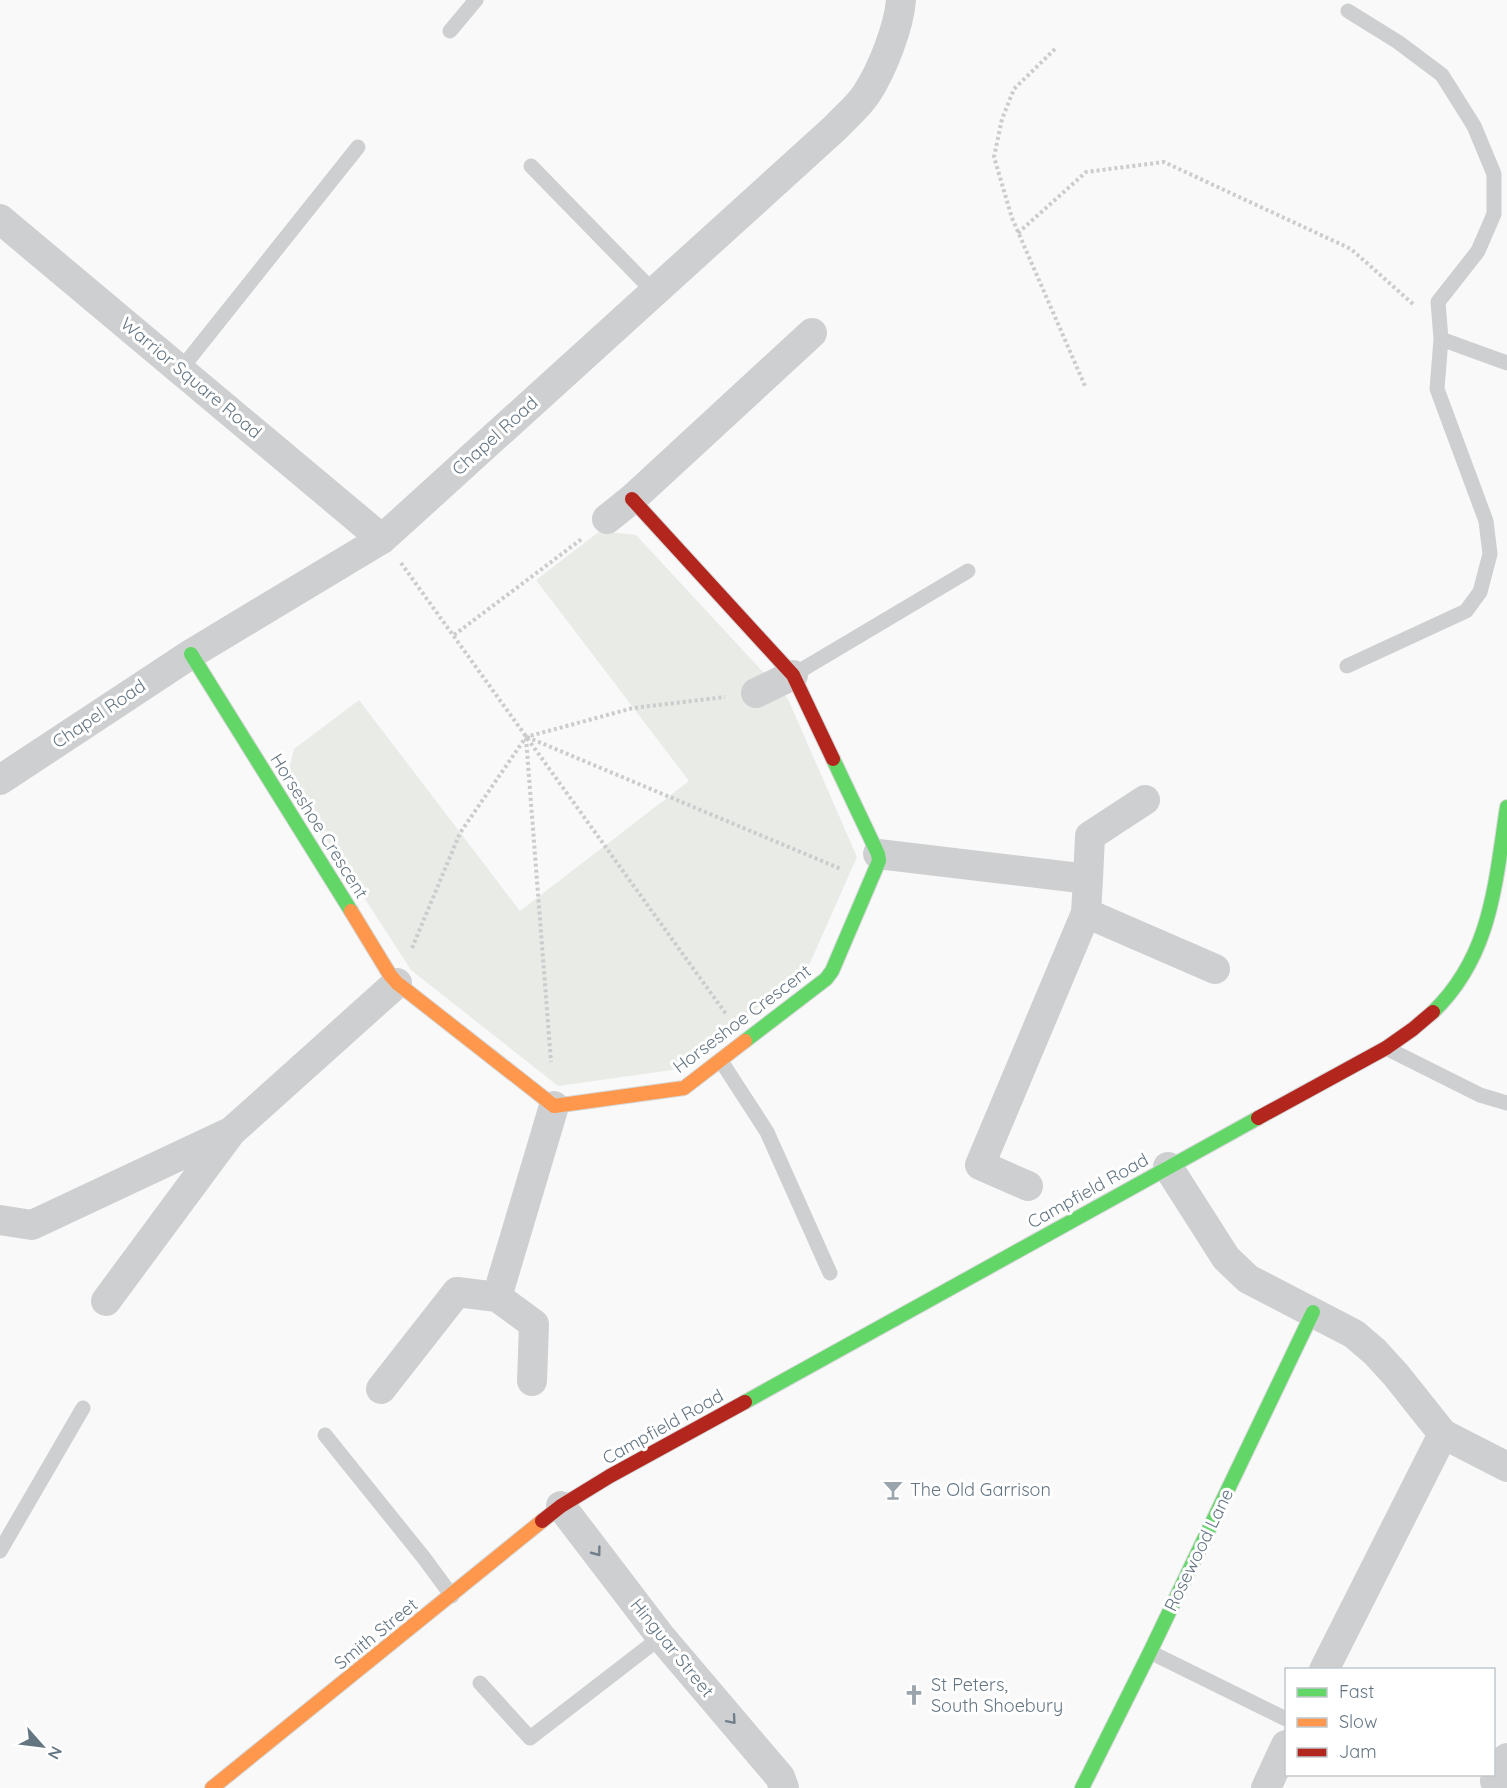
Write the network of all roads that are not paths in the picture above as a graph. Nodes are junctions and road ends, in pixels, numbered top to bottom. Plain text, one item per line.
1 (476, 0) edge
2 (900, 0) edge
3 (1348, 11) dead end
4 (450, 31) dead end
5 (358, 147) dead end
6 (531, 166) dead end
7 (0, 219) edge
8 (654, 292) junction
9 (812, 333) dead end
10 (1440, 333) junction
11 (1507, 363) edge
12 (181, 369) junction
13 (632, 499) junction
14 (607, 519) road end
15 (382, 539) junction
16 (968, 571) dead end
17 (190, 654) junction
18 (1347, 666) dead end
19 (793, 675) junction
20 (756, 693) road end
21 (0, 780) edge
22 (1145, 800) dead end
23 (1507, 807) edge
24 (874, 868) junction
25 (1088, 879) junction
26 (1086, 913) junction
27 (1215, 969) dead end
28 (397, 983) junction
29 (1386, 1048) junction
30 (721, 1061) junction
31 (1507, 1103) edge
32 (554, 1106) junction
33 (231, 1132) junction
34 (1168, 1167) junction
35 (1028, 1186) dead end
36 (0, 1220) edge
37 (830, 1273) dead end
38 (497, 1297) junction
39 (106, 1301) dead end
40 (1313, 1312) junction
41 (532, 1381) dead end
42 (381, 1389) dead end
43 (83, 1408) dead end
44 (1443, 1434) junction
45 (325, 1435) dead end
46 (1507, 1467) edge
47 (561, 1506) junction
48 (0, 1551) edge
49 (452, 1596) junction
50 (661, 1637) junction
51 (1150, 1652) junction
52 (1325, 1668) edge
53 (480, 1683) dead end
54 (1285, 1718) edge
55 (1285, 1749) edge
56 (212, 1788) edge
57 (784, 1788) edge
58 (1082, 1788) edge
59 (1266, 1788) edge

1 - 4 lane
2 - 8 street, Chapel Road
3 - 10 lane
5 - 12 lane
6 - 8 lane
7 - 12 street, Warrior Square Road
8 - 15 street, Chapel Road
9 - 13 street
10 - 11 lane
10 - 18 lane
12 - 15 street, Warrior Square Road
13 - 14 street
13 - 19 street
15 - 17 street, Chapel Road
16 - 19 lane
17 - 21 street, Chapel Road
17 - 28 street, Horseshoe Crescent
19 - 20 street
19 - 24 street
22 - 25 street
23 - 29 street, Campfield Road
24 - 25 street
24 - 30 street, Horseshoe Crescent
25 - 26 street
26 - 27 street
26 - 35 street
28 - 32 street, Horseshoe Crescent
28 - 33 street
29 - 31 lane
29 - 34 street, Campfield Road
30 - 32 street, Horseshoe Crescent
30 - 37 lane
32 - 38 street
33 - 36 street
33 - 39 street
34 - 40 street
34 - 47 street, Campfield Road
38 - 41 street
38 - 42 street
40 - 44 street
40 - 51 street, Rosewood Lane
43 - 48 lane
44 - 46 street
44 - 52 street
45 - 49 lane
47 - 49 street, Smith Street
47 -> 50 street, Hinguar Street
49 - 56 street, Smith Street
50 - 53 lane
50 -> 57 street, Hinguar Street
51 - 54 lane
51 - 58 street, Rosewood Lane
55 - 59 street

